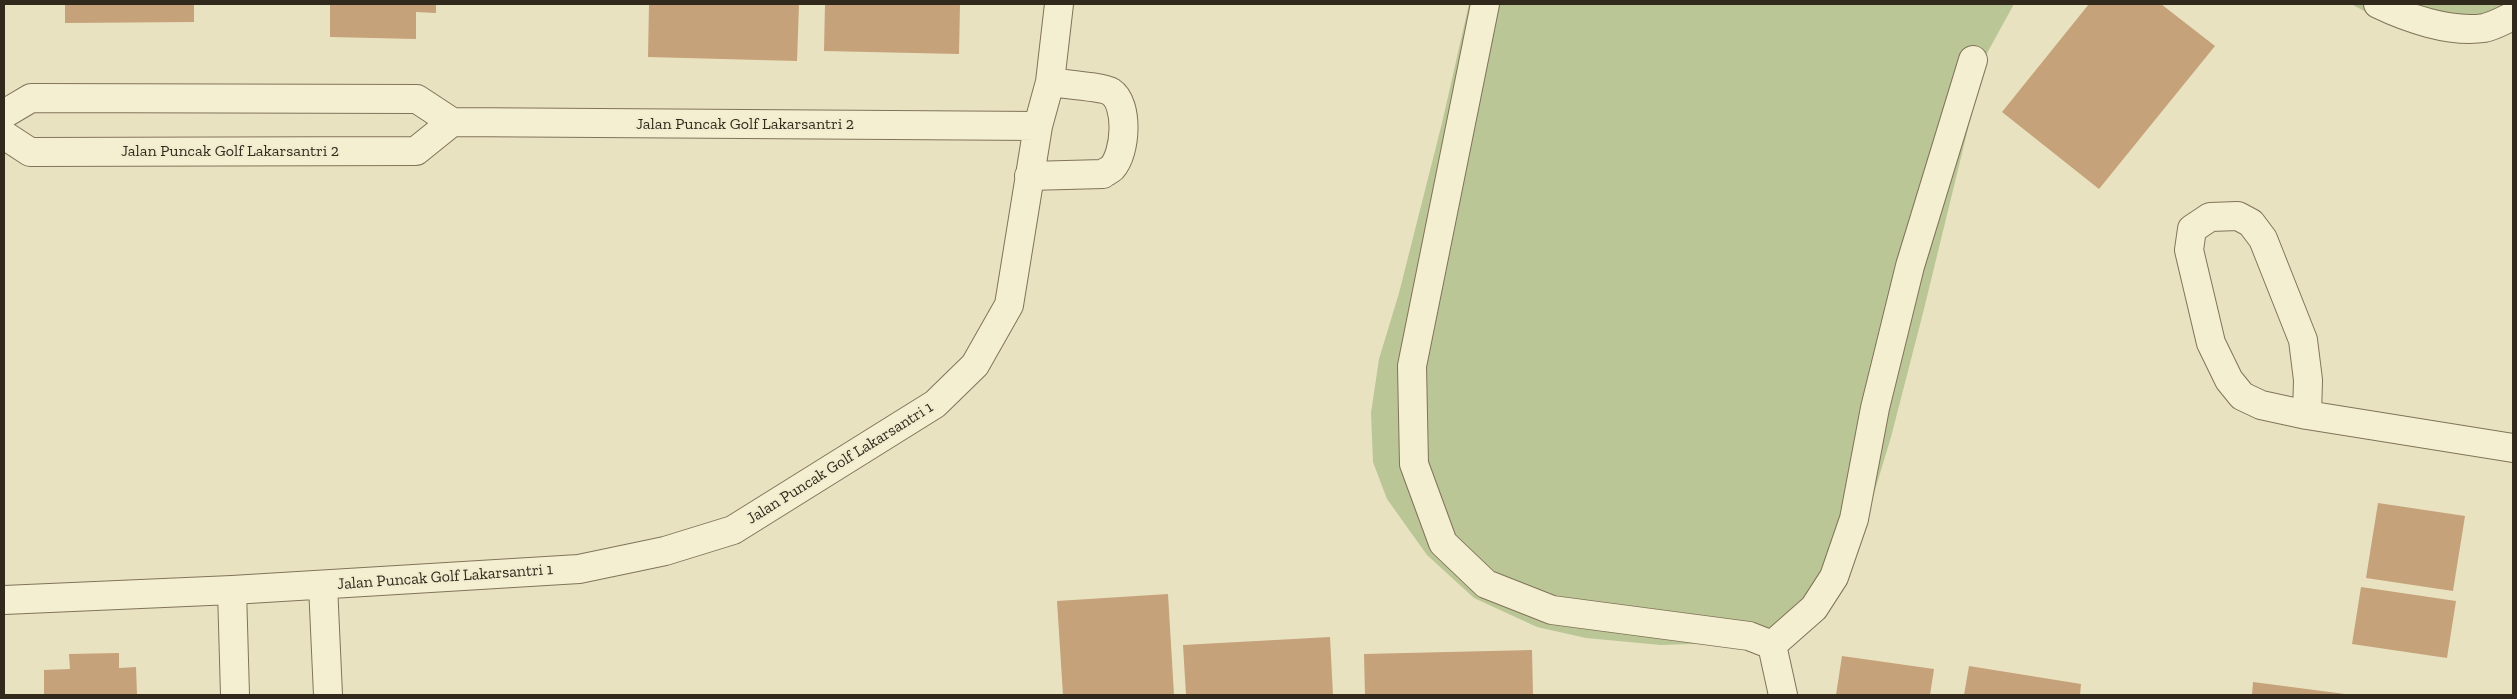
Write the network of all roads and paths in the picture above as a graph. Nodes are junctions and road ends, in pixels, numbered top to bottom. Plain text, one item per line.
1 (1059, 4) edge
2 (1485, 4) edge
3 (2378, 4) edge
4 (2513, 16) edge
5 (1973, 60) dead end
6 (1050, 82) junction
7 (4, 114) edge
8 (452, 122) junction
9 (1038, 126) junction
10 (4, 135) edge
11 (1029, 176) junction
12 (2307, 415) junction
13 (2513, 448) edge
14 (323, 585) junction
15 (232, 590) junction
16 (4, 600) edge
17 (1772, 645) junction
18 (235, 695) edge
19 (328, 695) edge
20 (1783, 695) edge

1 - 6 street, Jalan Puncak Golf Lakarsantri 1
2 - 17 street
3 - 4 street
5 - 17 street
6 - 9 street, Jalan Puncak Golf Lakarsantri 1
6 - 11 street
7 - 8 street
8 - 9 street, Jalan Puncak Golf Lakarsantri 2
8 - 10 street, Jalan Puncak Golf Lakarsantri 2
9 - 11 street, Jalan Puncak Golf Lakarsantri 1
11 - 14 street, Jalan Puncak Golf Lakarsantri 1
12 - 12 street
12 - 13 street
14 - 15 street, Jalan Puncak Golf Lakarsantri 1
14 - 19 street, Jalan Puncak Golf Lakarsantri 1
15 - 16 street, Jalan Puncak Golf Lakarsantri 1
15 - 18 street
17 - 20 street

